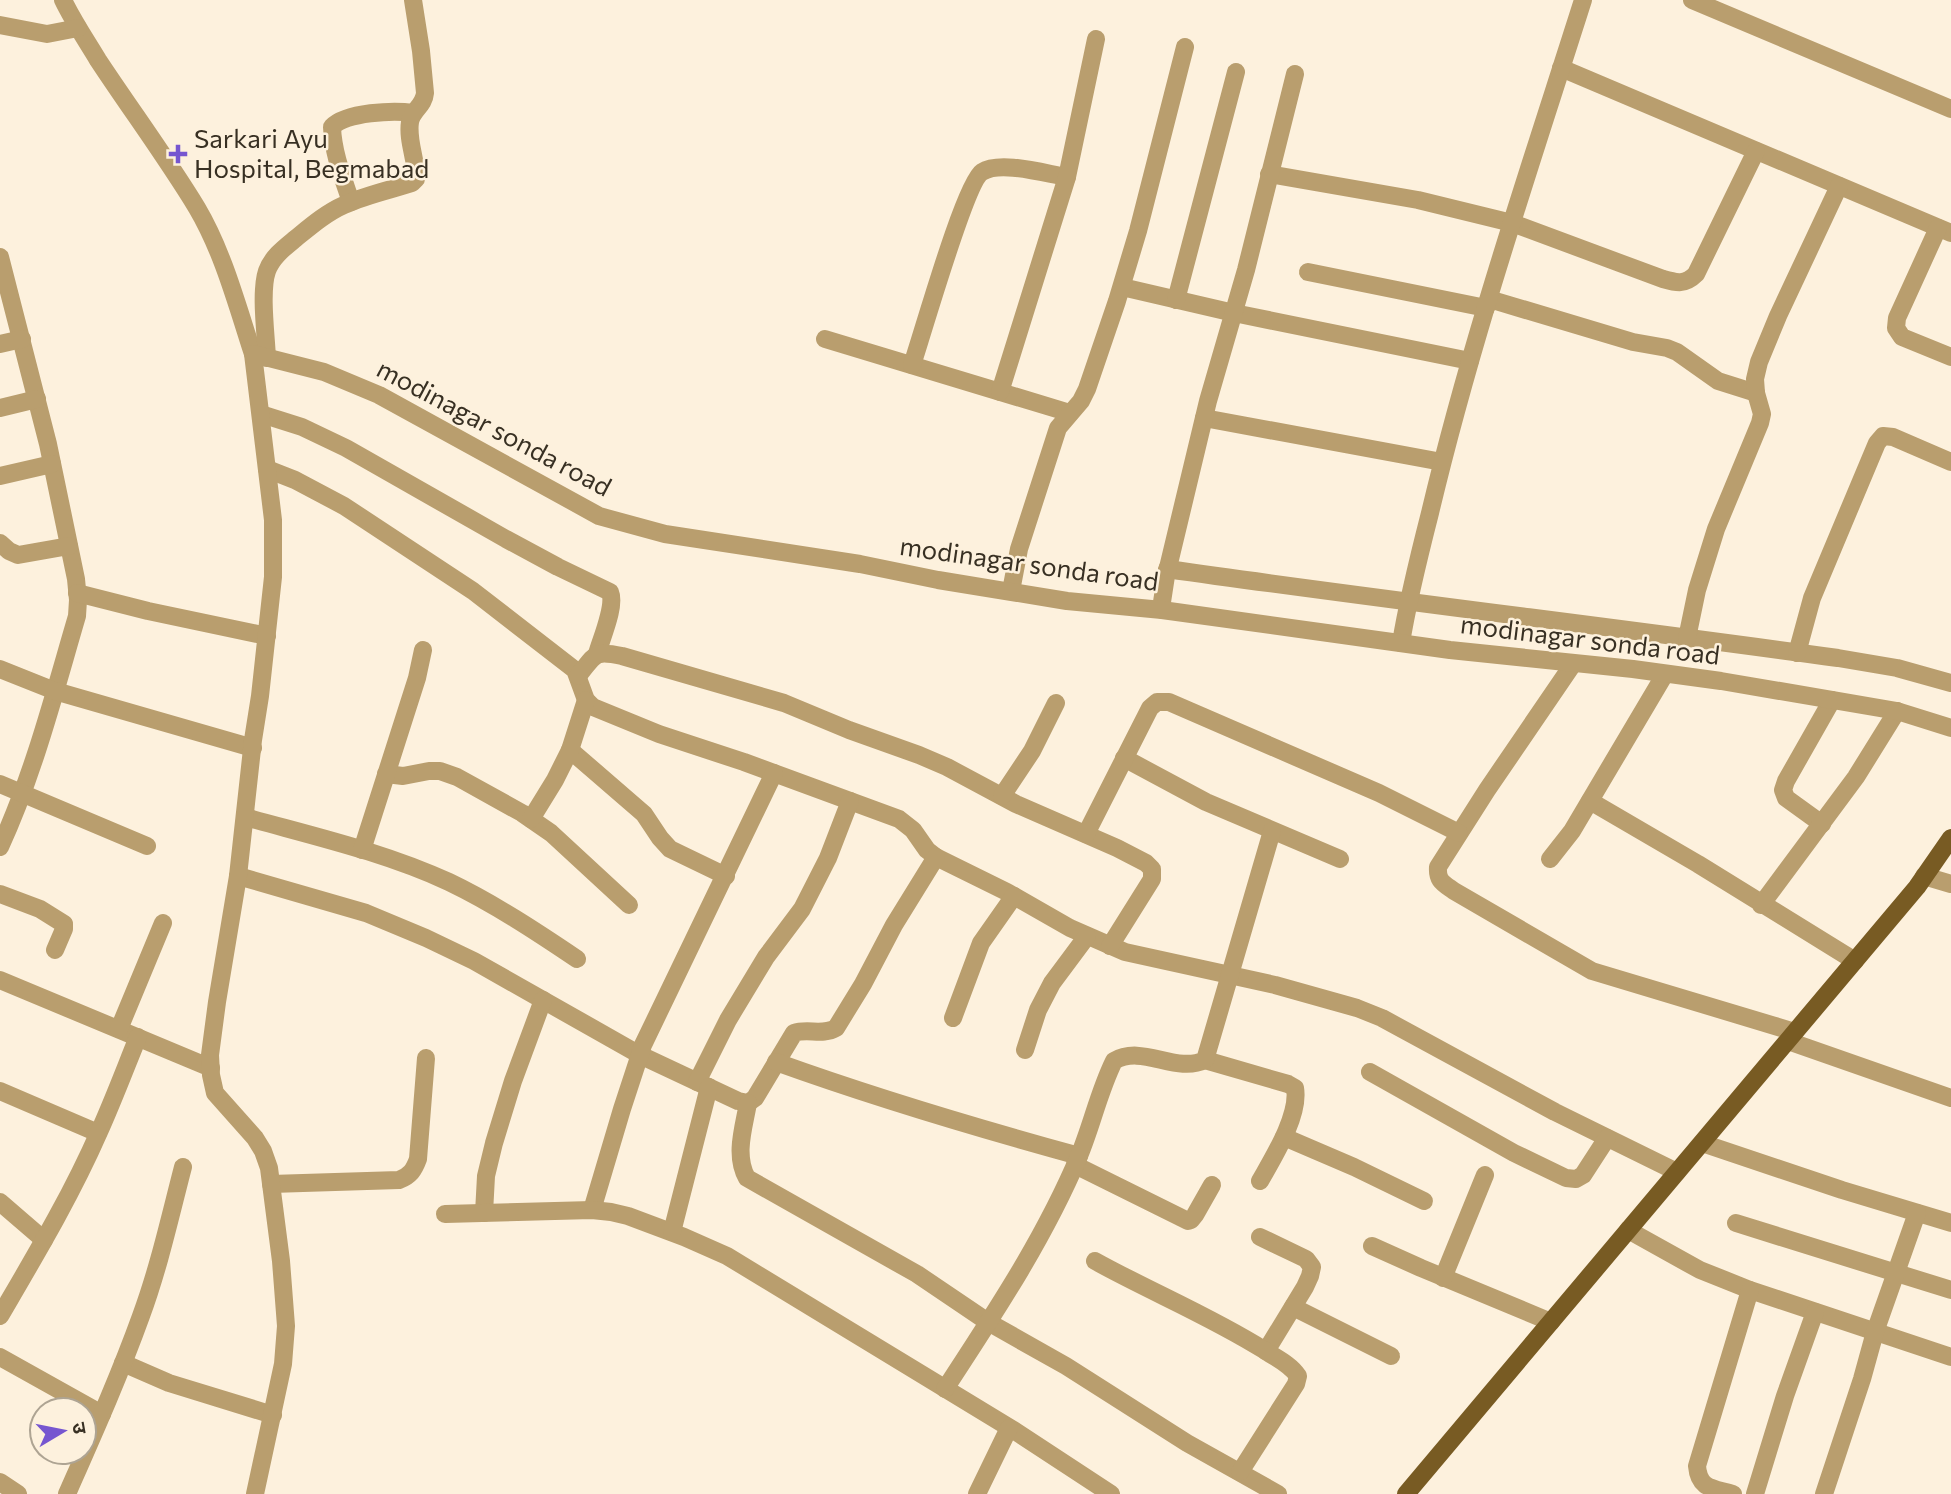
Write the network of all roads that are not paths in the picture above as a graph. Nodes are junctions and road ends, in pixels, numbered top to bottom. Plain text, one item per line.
1 (63, 0) edge
2 (413, 0) edge
3 (1583, 0) edge
4 (1692, 0) edge
5 (0, 25) edge
6 (78, 28) junction
7 (1096, 39) dead end
8 (1185, 47) dead end
9 (1561, 68) junction
10 (1236, 72) dead end
11 (1294, 74) dead end
12 (1951, 109) edge
13 (413, 113) junction
14 (1756, 151) junction
15 (1269, 174) junction
16 (1067, 177) junction
17 (1839, 186) junction
18 (351, 202) junction
19 (1512, 223) junction
20 (1945, 231) edge
21 (0, 257) edge
22 (1308, 272) dead end
23 (1122, 287) junction
24 (1176, 300) junction
25 (1487, 304) junction
26 (1234, 313) junction
27 (22, 339) junction
28 (825, 339) dead end
29 (0, 344) edge
30 (260, 356) junction
31 (1951, 357) edge
32 (1470, 361) junction
33 (912, 365) junction
34 (1000, 392) junction
35 (1756, 393) junction
36 (37, 399) junction
37 (0, 408) edge
38 (261, 414) junction
39 (1070, 414) junction
40 (1204, 418) junction
41 (1442, 463) junction
42 (1951, 463) edge
43 (52, 464) junction
44 (267, 469) junction
45 (0, 475) edge
46 (0, 543) edge
47 (69, 546) junction
48 (1167, 572) junction
49 (1012, 584) junction
50 (77, 593) junction
51 (1162, 606) junction
52 (1405, 621) junction
53 (267, 636) junction
54 (1687, 638) junction
55 (423, 650) dead end
56 (1797, 653) junction
57 (597, 654) junction
58 (1573, 664) junction
59 (0, 669) edge
60 (1665, 674) junction
61 (578, 676) junction
62 (1951, 682) edge
63 (55, 691) junction
64 (586, 700) junction
65 (1832, 700) junction
66 (1056, 704) dead end
67 (1896, 711) junction
68 (1951, 728) edge
69 (253, 748) junction
70 (570, 750) junction
71 (1124, 758) junction
72 (774, 773) junction
73 (386, 774) junction
74 (0, 784) edge
75 (23, 793) junction
76 (1002, 796) junction
77 (850, 801) junction
78 (1590, 801) junction
79 (245, 817) junction
80 (531, 819) junction
81 (1822, 824) junction
82 (1272, 831) junction
83 (1460, 833) junction
84 (1086, 834) junction
85 (1951, 838) edge
86 (147, 846) dead end
87 (0, 847) edge
88 (362, 850) junction
89 (936, 857) junction
90 (1340, 859) dead end
91 (1550, 859) dead end
92 (238, 876) junction
93 (726, 876) junction
94 (1924, 876) junction
95 (1951, 884) edge
96 (0, 894) edge
97 (1014, 896) junction
98 (629, 905) dead end
99 (1761, 905) junction
100 (163, 923) dead end
101 (1087, 936) junction
102 (1110, 946) junction
103 (55, 950) dead end
104 (577, 960) dead end
105 (1855, 961) junction
106 (1230, 976) junction
107 (0, 980) edge
108 (543, 1000) junction
109 (953, 1018) dead end
110 (119, 1029) junction
111 (1792, 1036) junction
112 (138, 1037) junction
113 (1025, 1050) dead end
114 (640, 1055) junction
115 (426, 1058) dead end
116 (1205, 1060) junction
117 (776, 1062) junction
118 (211, 1068) junction
119 (1370, 1072) dead end
120 (703, 1085) junction
121 (0, 1091) edge
122 (1951, 1098) edge
123 (748, 1103) junction
124 (99, 1133) junction
125 (1284, 1137) junction
126 (1607, 1138) junction
127 (1702, 1143) junction
128 (1077, 1161) junction
129 (183, 1167) dead end
130 (1677, 1172) junction
131 (1485, 1175) dead end
132 (1260, 1181) dead end
133 (271, 1184) junction
134 (1212, 1185) dead end
135 (1424, 1201) dead end
136 (0, 1202) edge
137 (592, 1210) junction
138 (484, 1213) junction
139 (1917, 1213) junction
140 (445, 1214) dead end
141 (1736, 1223) dead end
142 (1951, 1223) edge
143 (1628, 1230) junction
144 (672, 1232) junction
145 (1259, 1237) dead end
146 (44, 1240) junction
147 (1372, 1246) dead end
148 (1095, 1261) dead end
149 (1896, 1272) junction
150 (1443, 1278) junction
151 (1750, 1290) junction
152 (1951, 1290) edge
153 (1293, 1307) junction
154 (1815, 1312) junction
155 (0, 1316) edge
156 (988, 1322) junction
157 (1551, 1322) junction
158 (1875, 1332) junction
159 (1266, 1352) junction
160 (1391, 1356) dead end
161 (0, 1357) edge
162 (1951, 1357) edge
163 (123, 1363) junction
164 (945, 1389) junction
165 (102, 1414) junction
166 (273, 1415) junction
167 (1009, 1428) junction
168 (1240, 1472) junction
169 (0, 1482) edge
170 (1695, 1486) edge
171 (18, 1494) edge
172 (66, 1494) edge
173 (255, 1494) edge
174 (977, 1494) edge
175 (1111, 1494) edge
176 (1278, 1494) edge
177 (1406, 1494) edge
178 (1733, 1494) edge
179 (1755, 1494) edge
180 (1824, 1494) edge

1 - 6 street
2 - 13 street
3 - 9 street
4 - 12 street
5 - 6 street
6 - 30 street
7 - 16 street
8 - 23 street
9 - 14 street
9 - 19 street
10 - 24 street
11 - 15 street
13 - 18 street
13 - 18 street
14 - 17 street
14 - 19 street
15 - 19 street
15 - 26 street
16 - 33 street
16 - 34 street
17 - 20 street
17 - 35 street
18 - 30 street
19 - 25 street
20 - 31 street
21 - 27 street
22 - 25 street
23 - 24 street
23 - 39 street
24 - 26 street
25 - 32 street
25 - 35 street
26 - 32 street
26 - 40 street
27 - 29 street
27 - 36 street
28 - 33 street
30 - 38 street
30 - 49 street, modinagar sonda road
32 - 41 street
33 - 34 street
34 - 39 street
35 - 54 street
36 - 37 street
36 - 43 street
38 - 44 street
38 - 57 street
39 - 49 street
40 - 41 street
40 - 48 street
41 - 52 street
42 - 56 street
43 - 45 street
43 - 47 street
44 - 53 street
44 - 61 street
46 - 47 street
47 - 50 street
48 - 51 street
48 - 52 street
49 - 51 street, modinagar sonda road
50 - 53 street
50 - 63 street
51 - 52 street, modinagar sonda road
52 - 54 street
52 - 58 street, modinagar sonda road
53 - 69 street
54 - 56 street
55 - 73 street
56 - 62 street
57 - 61 street
57 - 76 street
58 - 60 street, modinagar sonda road
58 - 83 street
59 - 63 street
60 - 65 street, modinagar sonda road
60 - 78 street
61 - 64 street
63 - 69 street
63 - 75 street
64 - 70 street
64 - 72 street
65 - 67 street, modinagar sonda road
65 - 81 street
66 - 76 street
67 - 68 street, modinagar sonda road
67 - 81 street
69 - 79 street
70 - 80 street
70 - 93 street
71 - 82 street
71 - 83 street
71 - 84 street
72 - 77 street
72 - 93 street
73 - 80 street
73 - 88 street
74 - 75 street
75 - 86 street
75 - 87 street
76 - 84 street
77 - 89 street
77 - 120 street
78 - 91 street
78 - 99 street
79 - 88 street
79 - 92 street
80 - 98 street
81 - 99 street
82 - 90 street
82 - 106 street
83 - 111 street
84 - 102 street
85 - 94 main road
88 - 104 street
89 - 97 street
89 - 117 street
92 - 108 street
92 - 118 street
93 - 114 street
94 - 95 street
94 - 105 main road
96 - 103 street
97 - 101 street
97 - 109 street
99 - 105 street
100 - 110 street
101 - 102 street
101 - 113 street
102 - 106 street
105 - 111 main road
106 - 116 street
106 - 126 street
107 - 110 street
108 - 114 street
108 - 138 street
110 - 112 street
111 - 122 street
111 - 127 main road
112 - 118 street
112 - 124 street
114 - 120 street
114 - 137 street
115 - 133 street
116 - 125 street
116 - 128 street
117 - 123 street
117 - 128 street
118 - 133 street
119 - 126 street
120 - 123 street
120 - 144 street
121 - 124 street
123 - 156 street
124 - 146 street
125 - 132 street
125 - 135 street
126 - 130 street
127 - 130 main road
127 - 139 street
128 - 134 street
128 - 156 street
129 - 163 street
130 - 143 main road
131 - 150 street
133 - 166 street
136 - 146 street
137 - 138 street
137 - 144 street
138 - 140 street
139 - 142 street
139 - 149 street
141 - 149 street
143 - 151 street
143 - 157 main road
144 - 164 street
145 - 153 street
146 - 155 street
147 - 150 street
148 - 159 street
149 - 152 street
149 - 158 street
150 - 157 street
151 - 154 street
151 - 170 street
153 - 159 street
153 - 160 street
154 - 158 street
154 - 179 street
156 - 164 street
156 - 168 street
157 - 177 main road
158 - 162 street
158 - 180 street
159 - 168 street
161 - 165 street
163 - 165 street
163 - 166 street
164 - 167 street
165 - 172 street
166 - 173 street
167 - 174 street
167 - 175 street
168 - 176 street
169 - 171 street
170 - 178 street

